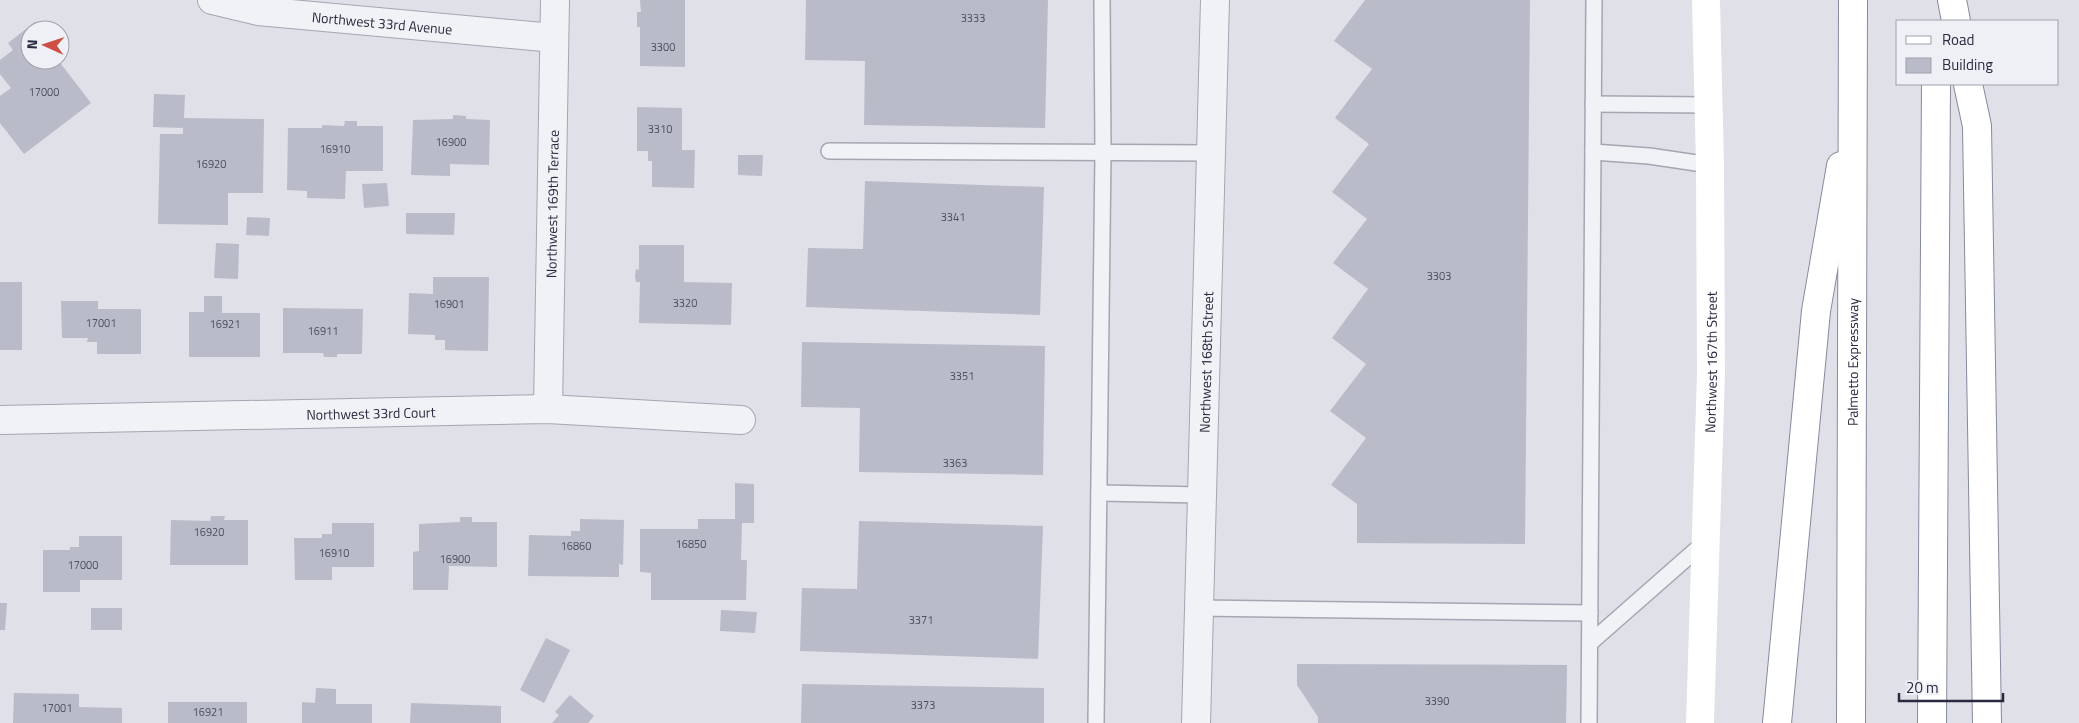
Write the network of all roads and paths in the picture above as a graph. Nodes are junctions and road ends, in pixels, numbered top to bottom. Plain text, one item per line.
1 (212, 0) edge
2 (555, 0) edge
3 (1102, 0) edge
4 (1215, 0) edge
5 (1594, 0) edge
6 (1706, 0) edge
7 (1853, 0) edge
8 (1937, 0) edge
9 (1952, 0) edge
10 (1937, 20) edge
11 (1956, 20) edge
12 (554, 38) junction
13 (1936, 85) edge
14 (1968, 85) edge
15 (1854, 89) junction
16 (1593, 104) junction
17 (1709, 105) junction
18 (829, 152) dead end
19 (1593, 152) junction
20 (1102, 153) junction
21 (1211, 153) junction
22 (1710, 165) junction
23 (548, 409) junction
24 (0, 420) edge
25 (741, 420) dead end
26 (1099, 493) junction
27 (1202, 495) junction
28 (1705, 542) junction
29 (1199, 608) junction
30 (1590, 613) junction
31 (1590, 643) junction
32 (1096, 723) edge
33 (1196, 723) edge
34 (1589, 723) edge
35 (1700, 723) edge
36 (1777, 723) edge
37 (1851, 723) edge
38 (1932, 723) edge
39 (1987, 723) edge

1 - 12 street, Northwest 33rd Avenue
2 - 12 street, Northwest 169th Terrace
3 - 20 lane
4 - 21 street, Northwest 168th Street
5 - 16 lane
6 - 17 main road, Northwest 167th Street
7 - 15 main road, Palmetto Expressway
8 - 10 main road
9 - 11 main road
12 - 23 street, Northwest 169th Terrace
13 - 38 main road
14 - 39 main road
15 - 36 main road
15 - 37 main road, Palmetto Expressway
16 - 17 lane
16 - 19 lane
17 - 22 main road, Northwest 167th Street
18 - 20 lane
19 - 22 lane
19 - 30 lane
20 - 21 lane
20 - 26 lane
21 - 27 street, Northwest 168th Street
22 - 28 main road, Northwest 167th Street
23 - 24 street, Northwest 33rd Court
23 - 25 street, Northwest 33rd Court
26 - 27 lane
26 - 32 lane
27 - 29 street, Northwest 168th Street
28 - 31 lane
28 - 35 main road, Northwest 167th Street
29 - 30 lane
29 - 33 street, Northwest 168th Street
30 - 31 lane
31 - 34 lane

